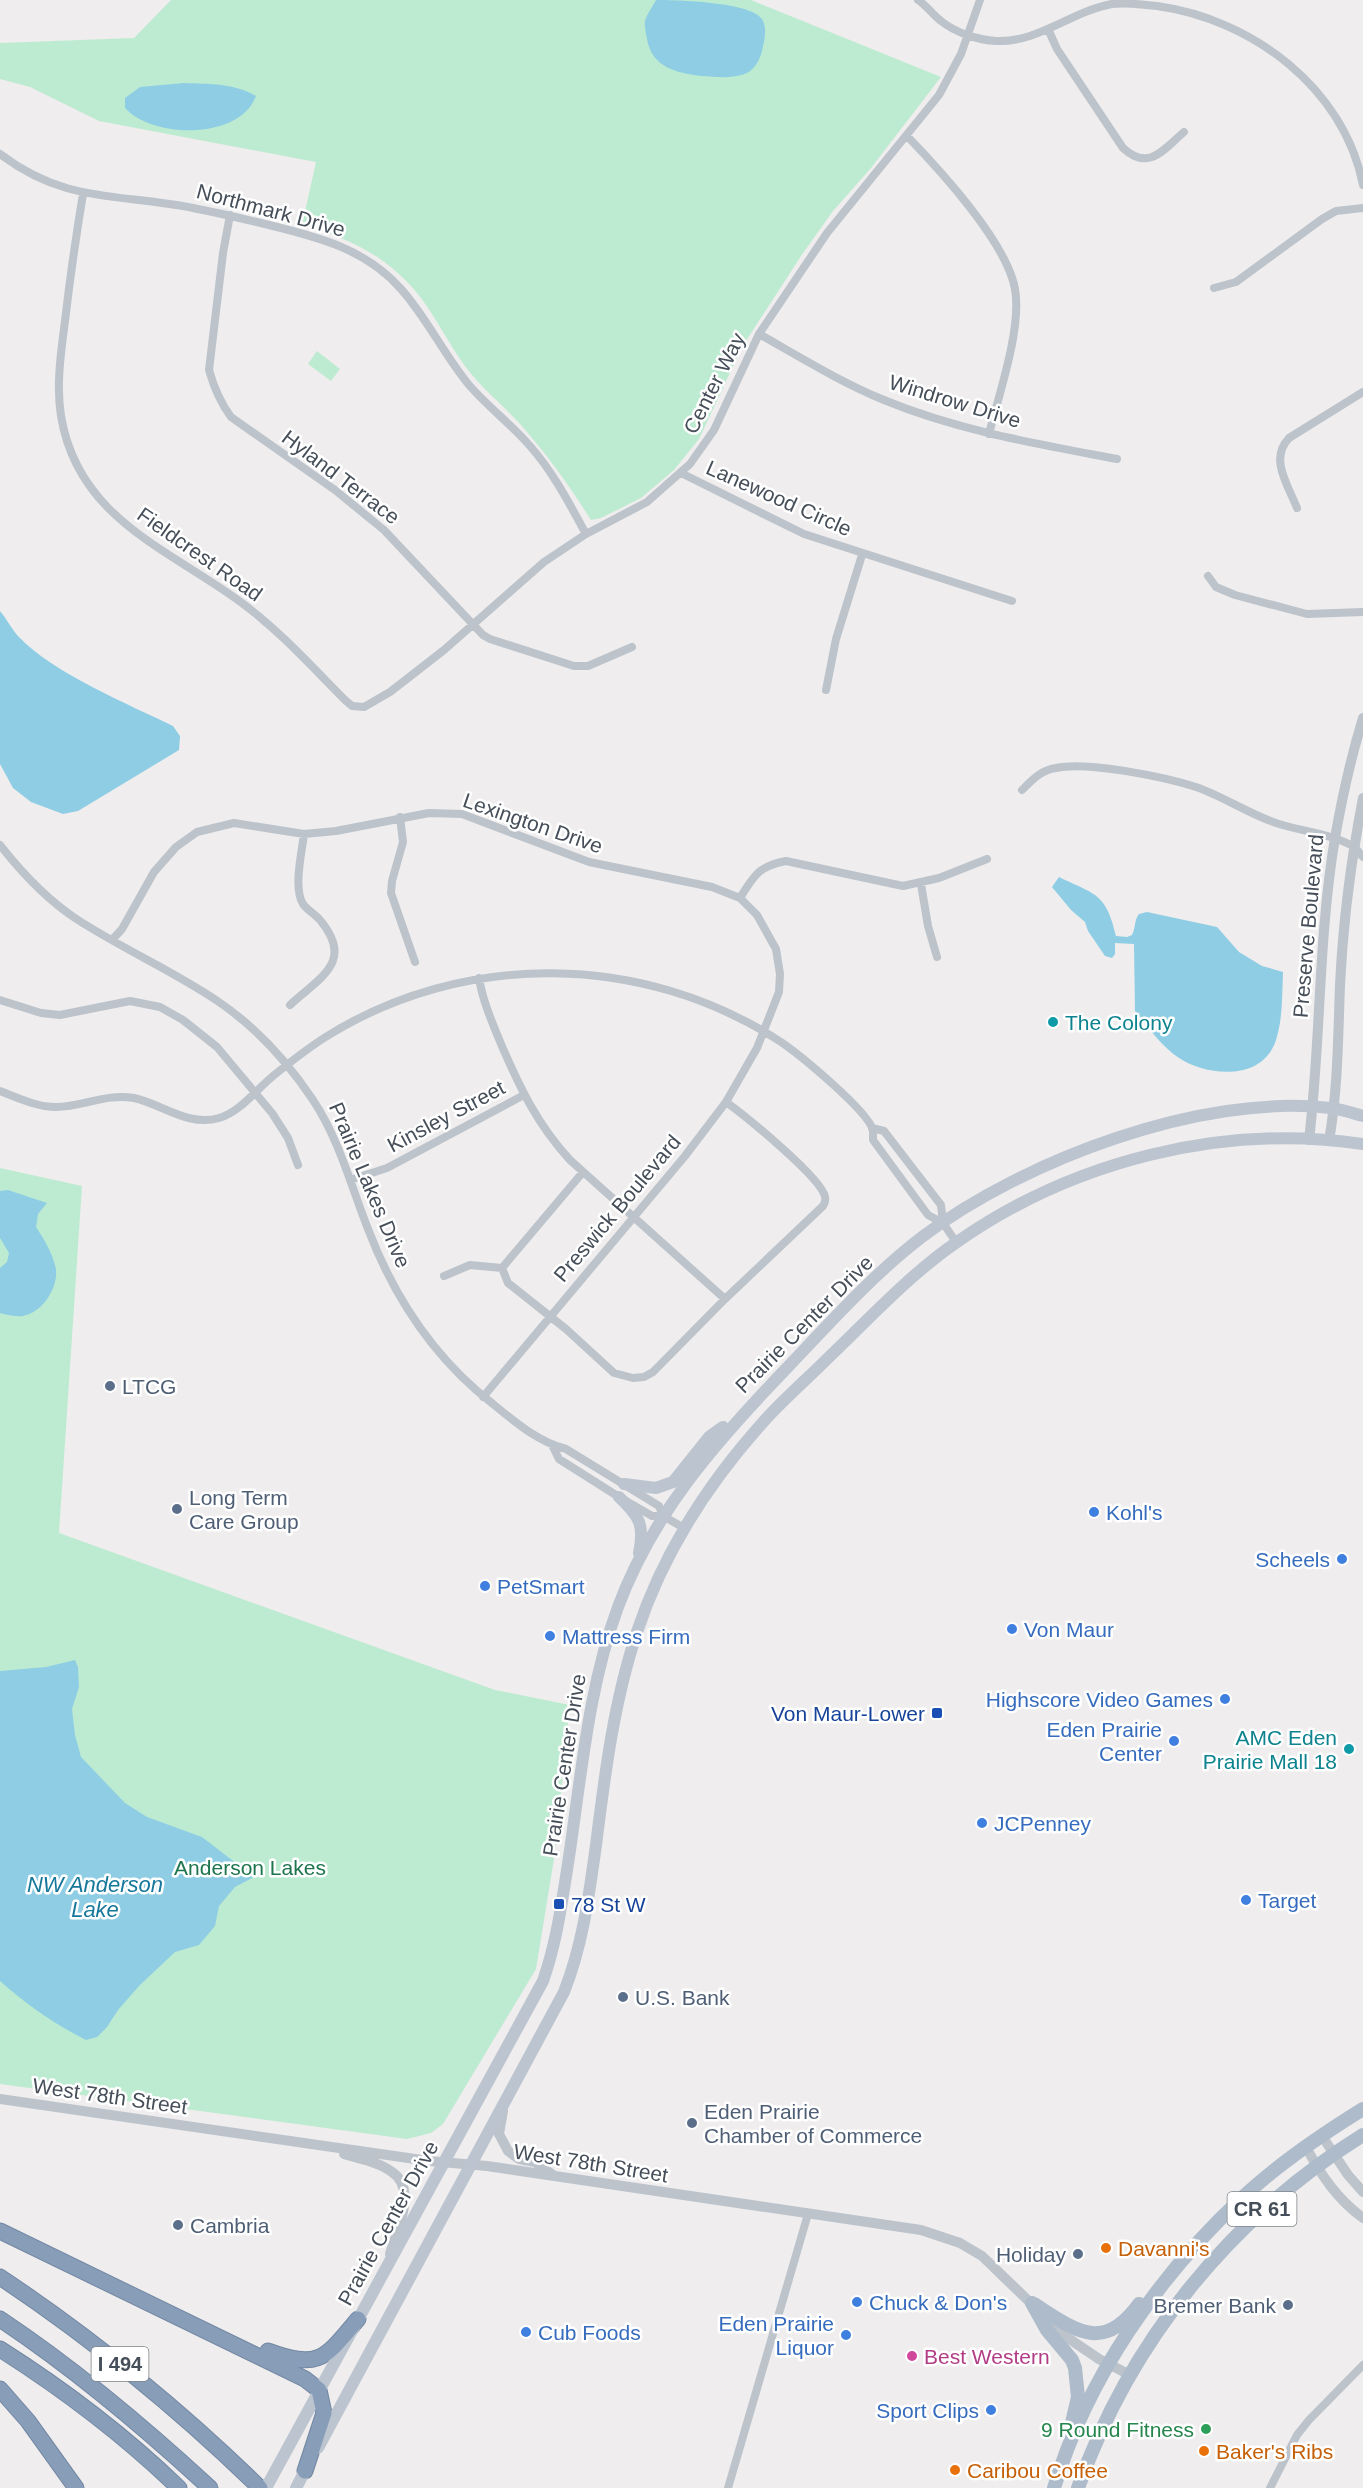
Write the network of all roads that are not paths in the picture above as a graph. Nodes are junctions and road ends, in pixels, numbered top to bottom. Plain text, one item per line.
1 (918, 0) edge
2 (980, 0) edge
3 (1048, 29) junction
4 (969, 35) junction
5 (1184, 132) dead end
6 (907, 136) junction
7 (0, 154) edge
8 (1363, 185) edge
9 (83, 194) junction
10 (1363, 208) edge
11 (230, 216) junction
12 (1214, 288) dead end
13 (759, 334) junction
14 (1363, 392) edge
15 (989, 434) junction
16 (1118, 459) dead end
17 (681, 473) junction
18 (1297, 508) dead end
19 (586, 534) junction
20 (862, 555) junction
21 (1208, 576) dead end
22 (1012, 601) dead end
23 (1363, 612) edge
24 (472, 624) junction
25 (632, 647) dead end
26 (826, 690) dead end
27 (352, 706) joint
28 (1363, 718) edge
29 (1022, 790) dead end
30 (1363, 798) edge
31 (400, 817) junction
32 (304, 834) junction
33 (1334, 840) junction
34 (0, 845) edge
35 (1358, 845) edge
36 (1363, 857) edge
37 (987, 859) dead end
38 (921, 884) junction
39 (740, 898) junction
40 (112, 940) junction
41 (936, 957) dead end
42 (415, 962) dead end
43 (479, 978) junction
44 (0, 1000) edge
45 (290, 1005) dead end
46 (764, 1031) junction
47 (288, 1065) junction
48 (0, 1091) edge
49 (255, 1092) junction
50 (524, 1095) junction
51 (726, 1102) junction
52 (1313, 1107) junction
53 (1335, 1108) junction
54 (1363, 1116) edge
55 (872, 1128) junction
56 (1310, 1140) junction
57 (1329, 1141) junction
58 (1363, 1144) edge
59 (298, 1165) dead end
60 (583, 1172) junction
61 (350, 1180) junction
62 (633, 1216) junction
63 (943, 1223) junction
64 (957, 1242) junction
65 (502, 1268) junction
66 (444, 1276) dead end
67 (725, 1299) junction
68 (549, 1317) junction
69 (483, 1397) junction
70 (753, 1404) junction
71 (552, 1445) junction
72 (624, 1484) junction
73 (619, 1497) junction
74 (663, 1516) junction
75 (684, 1528) junction
76 (636, 1567) junction
77 (0, 2099) edge
78 (504, 2105) junction
79 (1363, 2109) edge
80 (1363, 2135) edge
81 (1322, 2136) junction
82 (318, 2145) junction
83 (1306, 2148) junction
84 (1333, 2154) junction
85 (444, 2162) junction
86 (471, 2165) junction
87 (1316, 2165) junction
88 (556, 2177) junction
89 (1363, 2192) edge
90 (808, 2214) junction
91 (1363, 2218) edge
92 (0, 2230) edge
93 (386, 2268) junction
94 (1169, 2275) junction
95 (0, 2277) edge
96 (1032, 2303) junction
97 (0, 2319) edge
98 (358, 2319) junction
99 (199, 2326) junction
100 (0, 2349) edge
101 (1109, 2364) junction
102 (1363, 2365) edge
103 (1130, 2376) junction
104 (0, 2389) edge
105 (319, 2390) junction
106 (1061, 2464) junction
107 (305, 2471) junction
108 (76, 2485) edge
109 (179, 2488) edge
110 (210, 2488) edge
111 (260, 2488) edge
112 (266, 2488) edge
113 (296, 2488) edge
114 (728, 2488) edge
115 (1054, 2488) edge
116 (1078, 2488) edge
117 (1270, 2488) edge

1 - 4 street
2 - 4 street, Center Way
3 - 4 street
3 - 5 street
3 - 8 street
4 - 6 street, Center Way
6 - 13 street, Center Way
6 - 15 street
7 - 9 street, Northmark Drive
9 - 11 street, Northmark Drive
9 - 27 street, Fieldcrest Road
10 - 12 street
11 - 19 street, Northmark Drive
11 - 24 street, Hyland Terrace
13 - 15 street, Windrow Drive
13 - 17 street, Center Way
14 - 18 street
15 - 16 street, Windrow Drive
17 - 19 street, Center Way
17 - 20 street, Lanewood Circle
19 - 24 street, Center Way
20 - 22 street, Lanewood Circle
20 - 26 street, Lanewood Circle
21 - 23 street
24 - 25 street, Hyland Terrace
24 - 27 street, Center Way
28 - 33 street, Preserve Boulevard
29 - 33 street
30 - 35 street, Preserve Boulevard
31 - 32 street, Lexington Drive
31 - 39 street, Lexington Drive
31 - 42 street
32 - 40 street, Lexington Drive
32 - 45 street
33 - 35 street
33 - 52 street, Preserve Boulevard
34 - 40 street, Prairie Lakes Drive
35 - 36 street
35 - 53 street, Preserve Boulevard
37 - 38 street
38 - 39 street
38 - 41 street
39 - 46 street, Lexington Drive
40 - 47 street, Prairie Lakes Drive
43 - 46 street
43 - 47 street
43 - 50 street
44 - 49 street
46 - 51 street, Preswick Boulevard
46 - 55 street
47 - 49 street
47 - 61 street, Prairie Lakes Drive
48 - 49 street
49 - 59 street
50 - 60 street
50 - 61 street, Kinsley Street
51 - 62 street, Preswick Boulevard
51 - 67 street
52 - 53 main road, Prairie Center Drive
52 - 56 street, Preserve Boulevard
52 - 63 main road, Prairie Center Drive
53 - 54 main road, Prairie Center Drive
53 - 57 street, Preserve Boulevard
55 - 63 street
55 - 63 street
56 - 57 main road, Prairie Center Drive
56 - 64 main road, Prairie Center Drive
57 - 58 main road, Prairie Center Drive
60 - 62 street
60 - 65 street
61 - 69 street, Prairie Lakes Drive
62 - 67 street
62 - 68 street, Preswick Boulevard
63 - 64 street
63 - 70 main road, Prairie Center Drive
64 - 75 main road, Prairie Center Drive
65 - 66 street
65 - 68 street
67 - 68 street
68 - 69 street, Preswick Boulevard
69 - 71 street, Prairie Lakes Drive
70 - 72 main road
70 - 74 main road, Prairie Center Drive
71 - 72 street, Prairie Lakes Drive
71 - 73 street, Prairie Lakes Drive
72 - 74 street, Prairie Lakes Drive
73 - 74 street, Prairie Lakes Drive
73 - 76 main road
74 - 75 street, Prairie Lakes Drive
74 - 76 main road, Prairie Center Drive
75 - 78 main road, Prairie Center Drive
76 - 85 main road, Prairie Center Drive
77 - 82 street, West 78th Street
78 - 86 main road, Prairie Center Drive
78 - 88 street
79 - 81 main road, CR 61
80 - 84 main road, CR 61
81 - 83 main road, CR 61
81 - 84 street
82 - 85 street, West 78th Street
82 - 93 street
83 - 87 street
83 - 94 main road, CR 61
84 - 87 main road, CR 61
84 - 89 street
85 - 86 street, West 78th Street
85 - 93 main road, Prairie Center Drive
86 - 88 street, West 78th Street
86 - 107 main road, Prairie Center Drive
87 - 91 street
87 - 103 main road, CR 61
88 - 90 street, West 78th Street
90 - 96 street, West 78th Street
90 - 114 street
92 - 99 highway
93 - 98 main road, Prairie Center Drive
94 - 96 main road
94 - 101 main road, CR 61
95 - 111 highway, I 494
96 - 101 street, West 78th Street
96 - 106 main road
97 - 110 highway, I 494
98 - 99 highway
98 - 105 main road, Prairie Center Drive
99 - 105 highway
100 - 109 highway
101 - 103 street, West 78th Street
101 - 106 main road, CR 61
102 - 117 street
103 - 116 main road, CR 61
104 - 108 highway
105 - 107 highway
105 - 112 main road, Prairie Center Drive
106 - 115 main road, CR 61
107 - 113 main road, Prairie Center Drive

